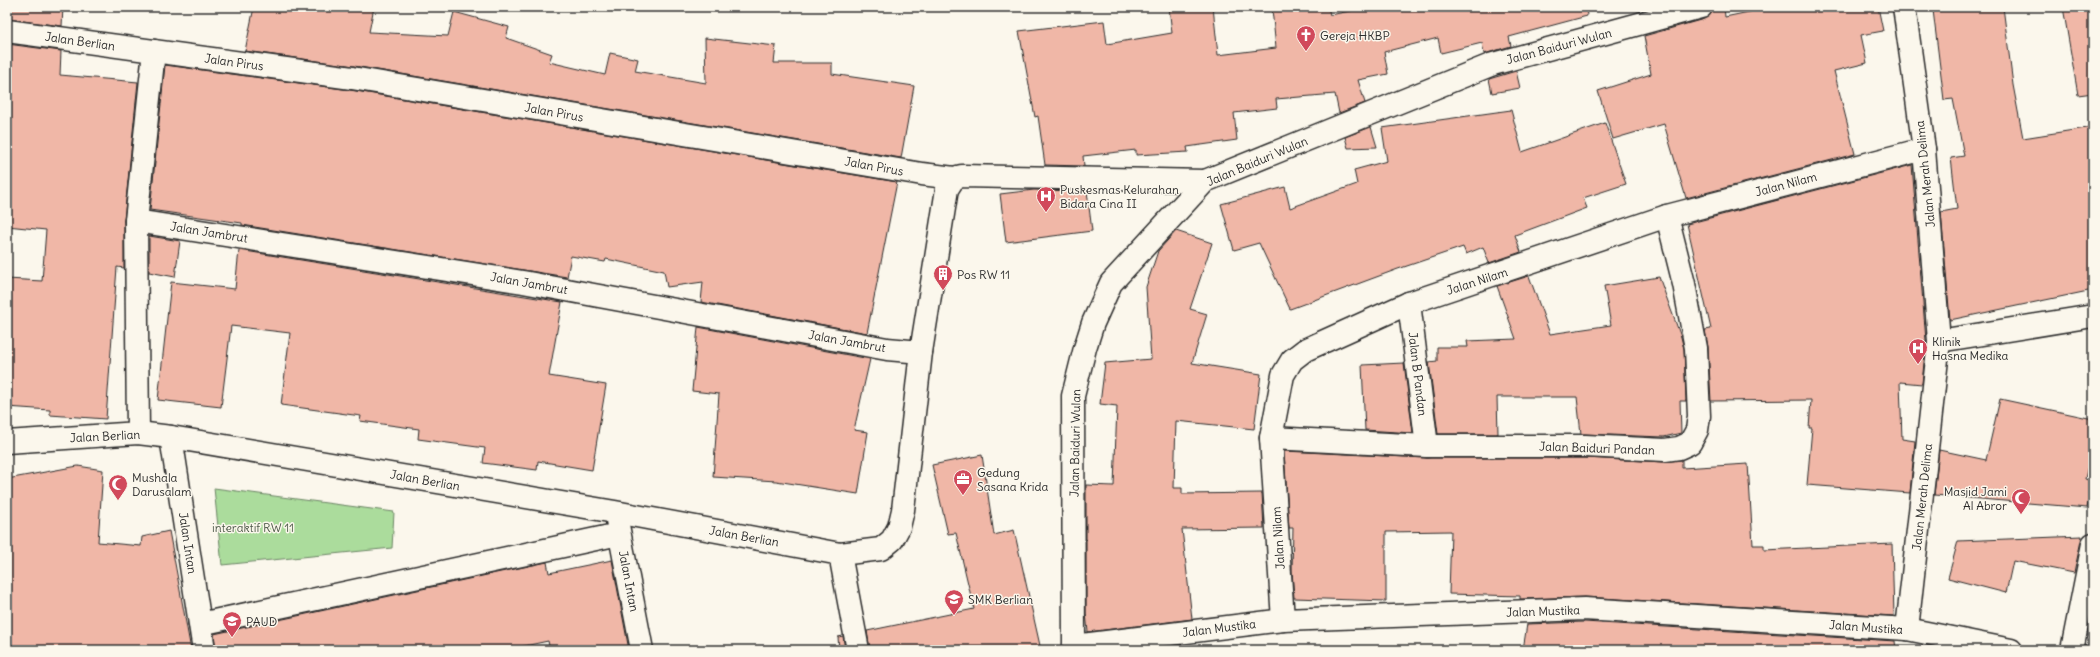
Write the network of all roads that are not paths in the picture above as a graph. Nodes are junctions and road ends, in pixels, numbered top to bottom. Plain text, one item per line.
1 (1701, 7) edge
2 (1904, 7) edge
3 (7, 31) edge
4 (154, 51) junction
5 (1924, 149) junction
6 (954, 178) junction
7 (1205, 180) junction
8 (1666, 216) junction
9 (136, 221) junction
10 (1409, 303) junction
11 (2093, 316) edge
12 (1939, 341) junction
13 (921, 352) junction
14 (138, 433) junction
15 (171, 437) junction
16 (1271, 438) junction
17 (7, 442) edge
18 (1427, 446) junction
19 (615, 512) junction
20 (619, 534) junction
21 (2093, 544) edge
22 (840, 554) junction
23 (1283, 620) junction
24 (200, 624) junction
25 (1907, 630) junction
26 (1074, 648) edge
27 (204, 650) edge
28 (642, 650) edge
29 (858, 650) edge
30 (2011, 650) edge
31 (2072, 650) edge

1 - 7 street, Jalan Baiduri Wulan
2 - 5 street, Jalan Merah Delima
3 - 4 street, Jalan Berlian
4 - 6 street, Jalan Pirus
4 - 9 street
5 - 8 street, Jalan Nilam
5 - 12 street, Jalan Merah Delima
6 - 7 street, Jalan Pirus
6 - 13 street, Jalan Berlian
7 - 26 street, Jalan Baiduri Wulan
8 - 10 street, Jalan Nilam
8 - 18 street, Jalan Baiduri Pandan
9 - 13 street, Jalan Jambrut
9 - 14 street
10 - 16 street, Jalan Nilam
10 - 18 street, Jalan B Pandan
11 - 12 street
12 - 25 street, Jalan Merah Delima
13 - 22 street, Jalan Berlian
14 - 15 street, Jalan Berlian
14 - 17 street, Jalan Berlian
15 - 19 street, Jalan Berlian
15 - 24 street, Jalan Intan
16 - 18 street, Jalan Baiduri Pandan
16 - 23 street, Jalan Nilam
19 - 20 street, Jalan Intan
19 - 22 street, Jalan Berlian
20 - 24 street
20 - 28 street, Jalan Intan
21 - 31 street
22 - 29 street
23 - 25 street, Jalan Mustika
23 - 26 street, Jalan Mustika
24 - 27 street, Jalan Intan
25 - 30 street, Jalan Mustika

